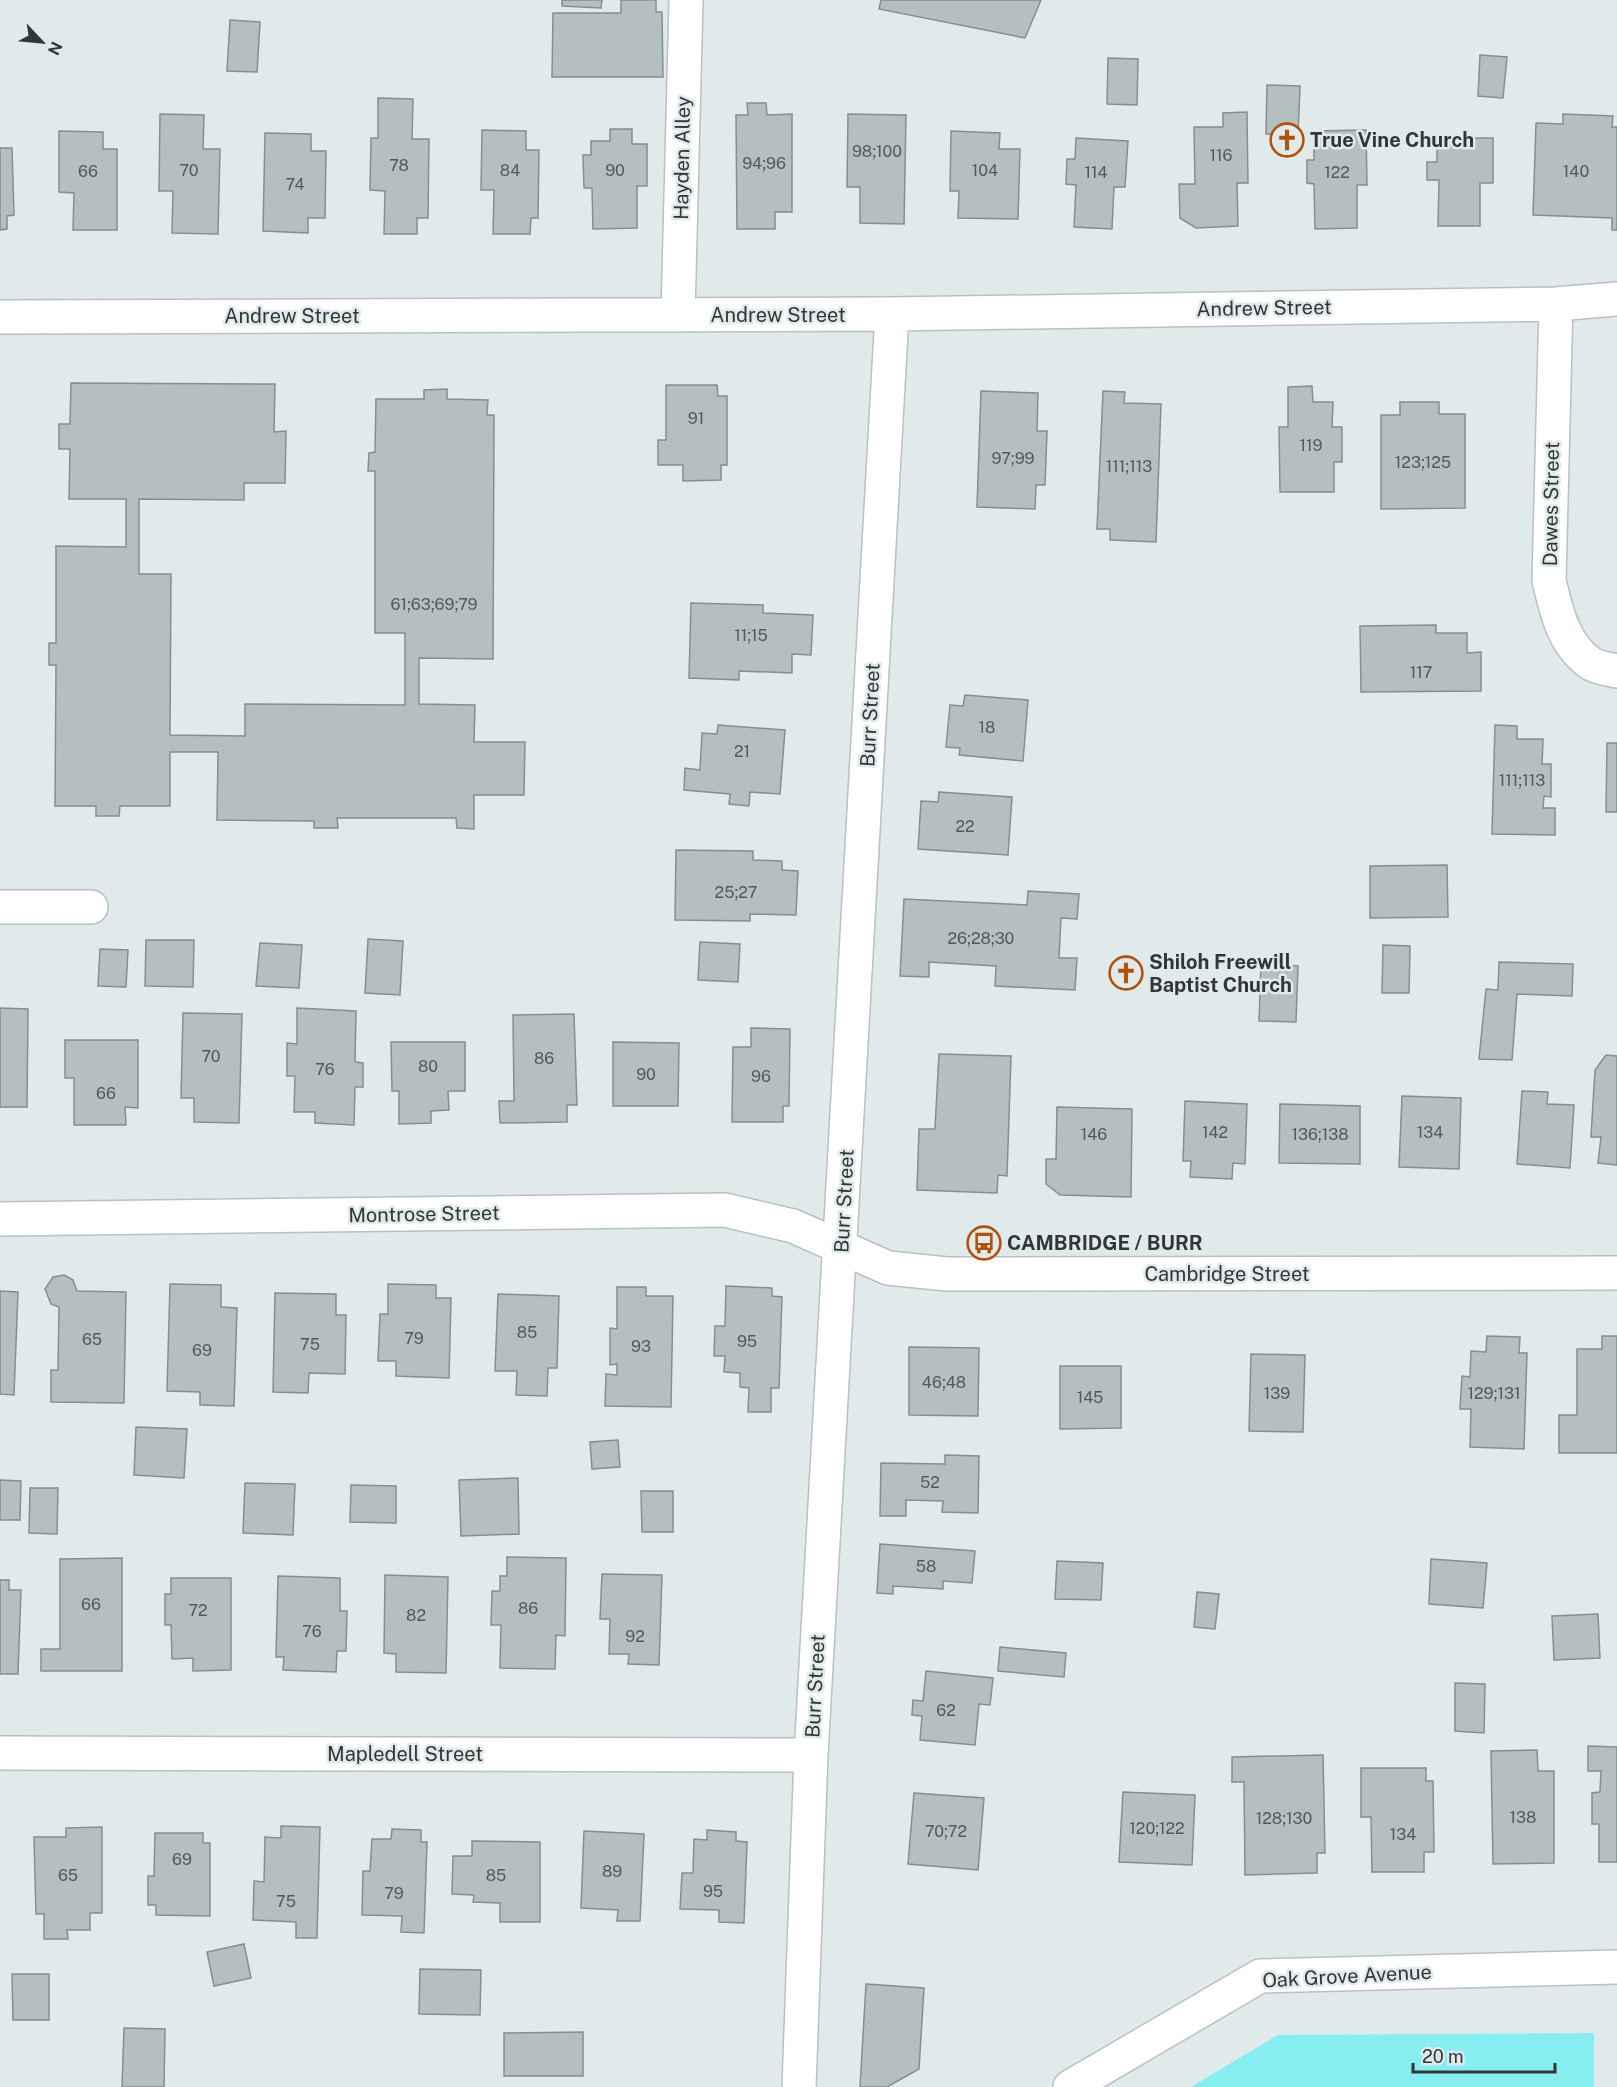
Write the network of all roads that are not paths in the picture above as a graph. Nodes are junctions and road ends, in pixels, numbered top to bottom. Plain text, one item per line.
1 (686, 0) edge
2 (1609, 300) edge
3 (1556, 304) junction
4 (892, 314) junction
5 (678, 315) junction
6 (0, 317) edge
7 (1617, 671) edge
8 (0, 907) edge
9 (91, 907) dead end
10 (0, 1219) edge
11 (841, 1248) junction
12 (1617, 1273) edge
13 (0, 1753) edge
14 (811, 1755) junction
15 (1617, 1967) edge
16 (799, 2087) edge
17 (1070, 2087) edge

1 - 5 street, Hayden Alley
2 - 3 street, Andrew Street
3 - 4 street, Andrew Street
3 - 7 street, Dawes Street
4 - 5 street, Andrew Street
4 - 11 street, Burr Street
5 - 6 street, Andrew Street
8 - 9 street
10 - 11 street, Montrose Street
11 - 12 street, Cambridge Street
11 - 14 street, Burr Street
13 - 14 street, Mapledell Street
14 - 16 street, Burr Street
15 - 17 street, Oak Grove Avenue

